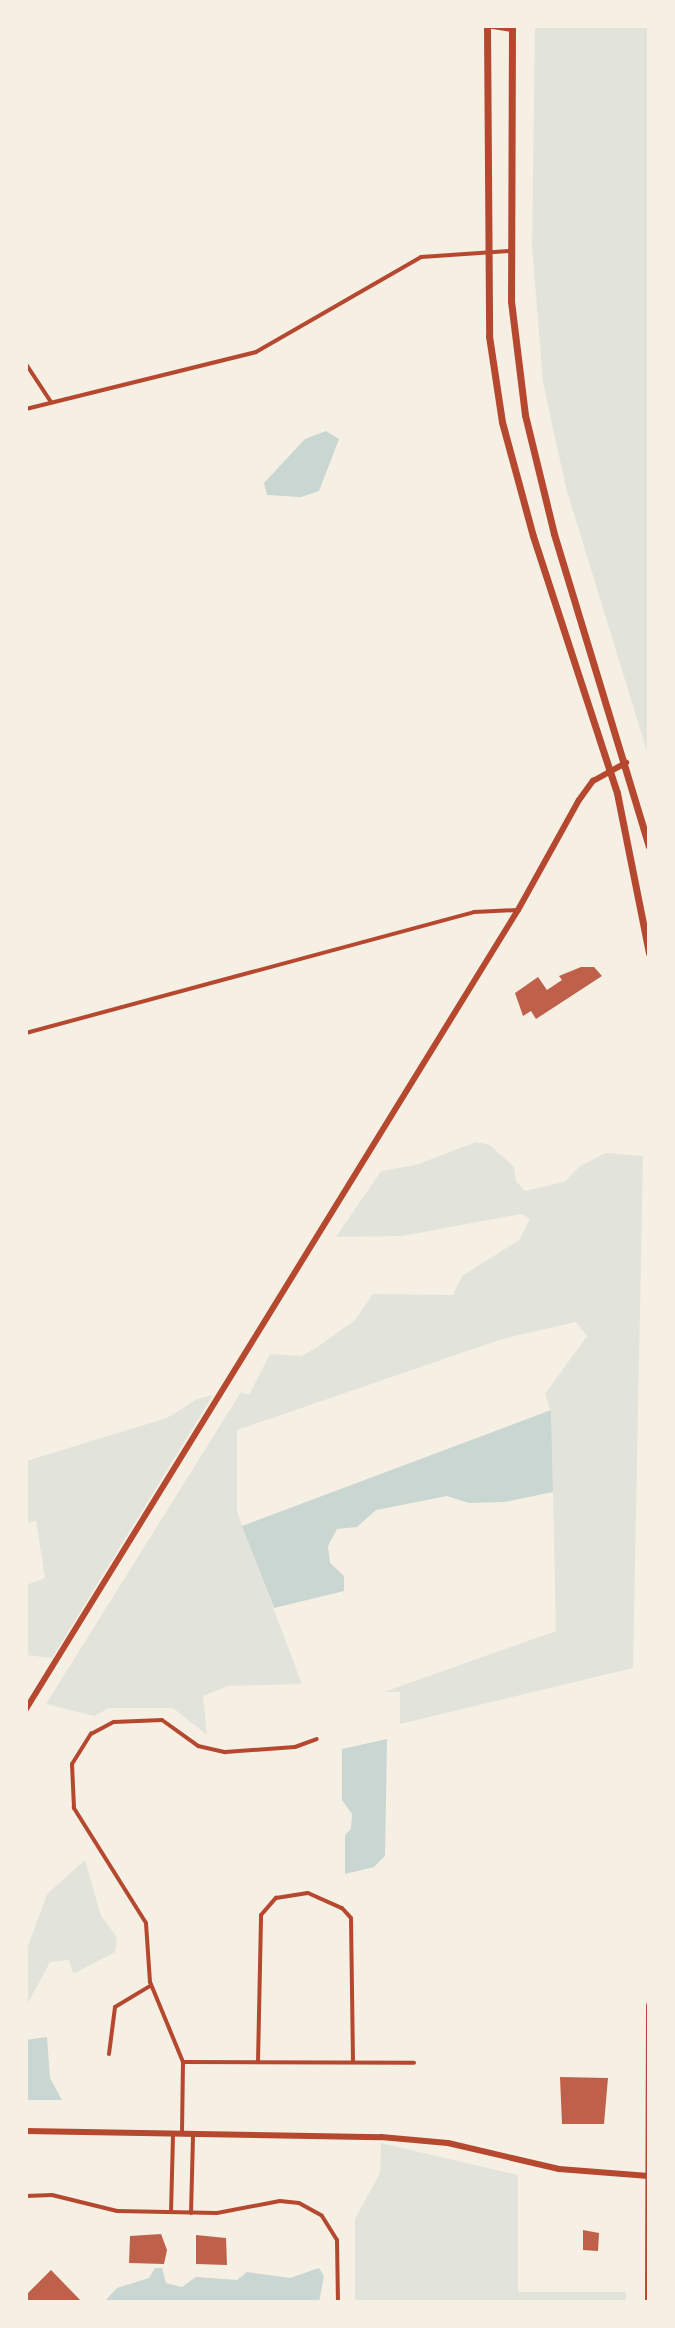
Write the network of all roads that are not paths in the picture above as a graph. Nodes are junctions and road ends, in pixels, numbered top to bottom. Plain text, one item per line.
1 (487, 26) edge
2 (512, 28) edge
3 (486, 250) junction
4 (509, 251) junction
5 (26, 364) edge
6 (51, 403) junction
7 (26, 409) edge
8 (626, 763) junction
9 (609, 771) junction
10 (649, 846) edge
11 (518, 910) junction
12 (649, 953) edge
13 (26, 1033) edge
14 (26, 1709) edge
15 (317, 1739) dead end
16 (151, 1986) junction
17 (649, 2005) edge
18 (109, 2054) dead end
19 (183, 2062) junction
20 (258, 2062) junction
21 (353, 2062) junction
22 (414, 2063) dead end
23 (26, 2131) edge
24 (173, 2136) junction
25 (182, 2136) junction
26 (193, 2136) junction
27 (648, 2176) edge
28 (26, 2196) edge
29 (171, 2212) junction
30 (191, 2213) junction
31 (648, 2282) edge
32 (338, 2302) edge
33 (648, 2302) edge

1 - 2 street
1 - 3 highway
2 - 4 highway
3 - 4 street
3 - 6 street
3 - 9 highway
4 - 8 highway
5 - 6 street
6 - 7 street
8 - 9 main road
8 - 10 highway
9 - 11 main road
9 - 12 highway
11 - 13 street
11 - 14 main road
15 - 16 street
16 - 18 street
16 - 19 street
17 - 27 highway
19 - 20 street
19 - 25 street
20 - 21 street
20 - 21 street
21 - 22 street
23 - 24 main road
24 - 25 main road
24 - 29 street
25 - 26 main road
26 - 27 main road
26 - 30 street
27 - 31 highway
28 - 29 street
29 - 30 street
30 - 32 street
31 - 33 highway

